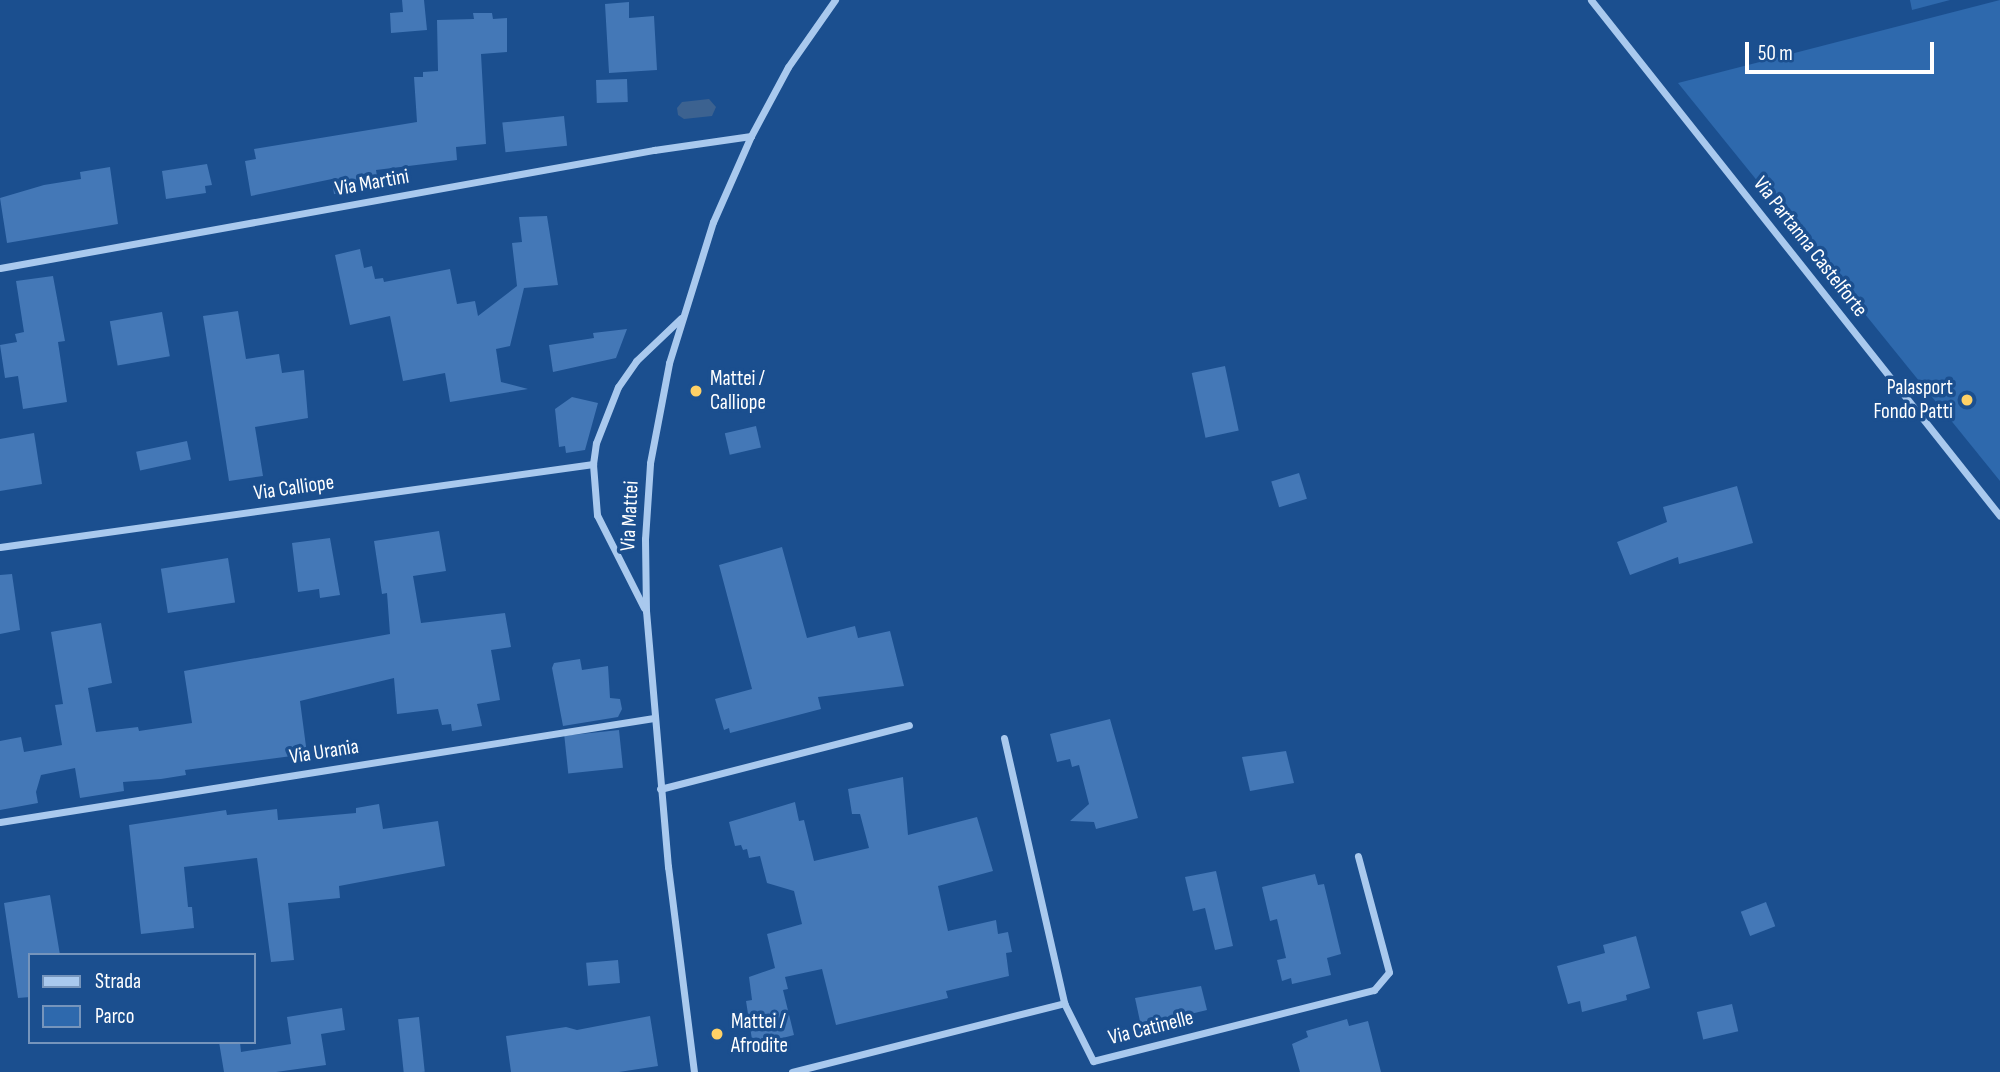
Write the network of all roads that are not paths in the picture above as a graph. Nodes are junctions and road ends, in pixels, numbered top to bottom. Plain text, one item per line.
1 (835, 0) edge
2 (1591, 0) edge
3 (751, 136) junction
4 (0, 268) edge
5 (681, 318) junction
6 (593, 464) junction
7 (2000, 516) edge
8 (0, 547) edge
9 (646, 611) junction
10 (654, 718) junction
11 (909, 725) dead end
12 (1004, 738) dead end
13 (660, 789) junction
14 (0, 822) edge
15 (1358, 856) dead end
16 (1064, 1003) junction
17 (694, 1072) edge
18 (792, 1072) edge

1 - 3 street, Via Mattei
2 - 7 street, Via Partanna Castelforte
3 - 4 street, Via Martini
3 - 5 street, Via Mattei
5 - 6 street
5 - 9 street, Via Mattei
6 - 8 street, Via Calliope
6 - 9 street
9 - 10 street, Via Mattei
10 - 13 street, Via Mattei
10 - 14 street, Via Urania
11 - 13 street
12 - 16 street
13 - 17 street, Via Mattei
15 - 16 street, Via Catinelle
16 - 18 street

